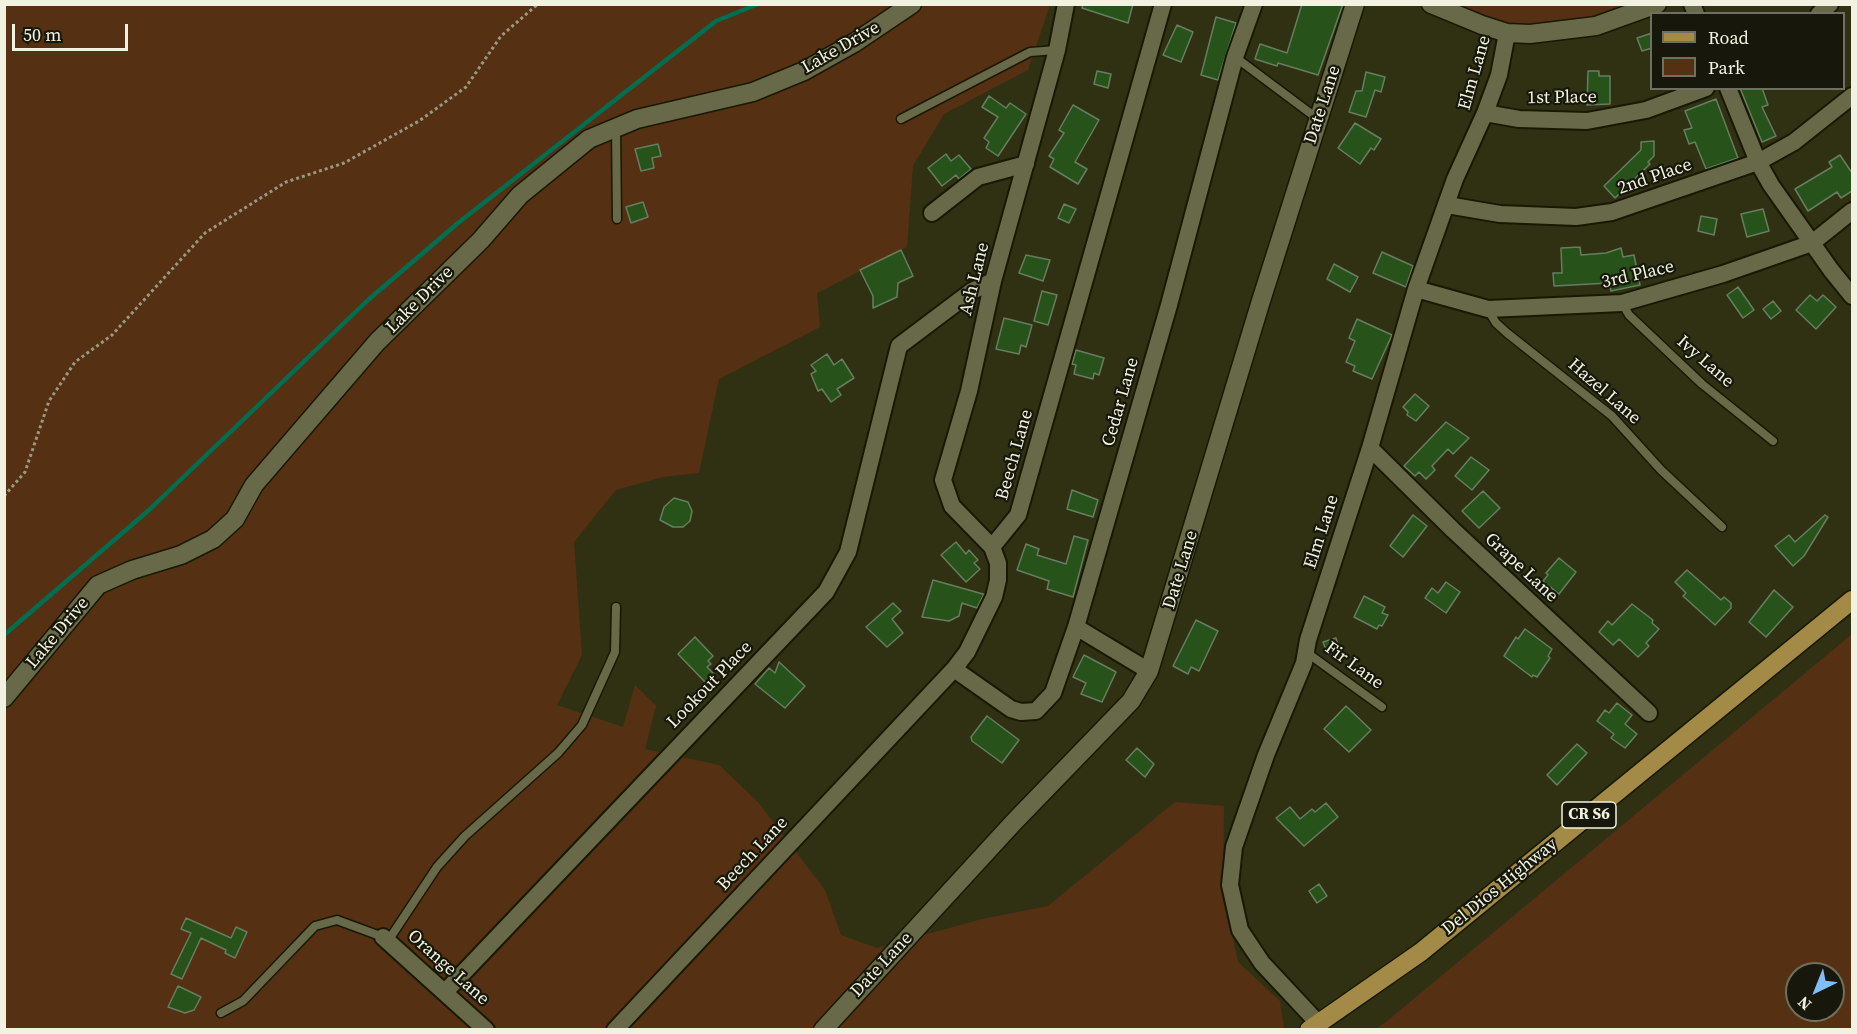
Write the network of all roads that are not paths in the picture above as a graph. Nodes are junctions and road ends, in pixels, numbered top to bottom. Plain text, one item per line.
1 (912, 4) edge
2 (1066, 4) edge
3 (1163, 4) edge
4 (1254, 4) edge
5 (1355, 4) edge
6 (1431, 4) edge
7 (1657, 4) edge
8 (1507, 33) junction
9 (1057, 50) junction
10 (1235, 57) junction
11 (1701, 90) edge
12 (1729, 90) edge
13 (1852, 96) edge
14 (1485, 113) junction
15 (901, 119) dead end
16 (1319, 120) junction
17 (616, 126) junction
18 (1758, 162) junction
19 (1026, 164) junction
20 (1447, 205) junction
21 (1852, 211) edge
22 (932, 213) dead end
23 (617, 219) dead end
24 (1812, 243) junction
25 (993, 281) junction
26 (1416, 289) junction
27 (1852, 296) edge
28 (1622, 303) junction
29 (1488, 309) junction
30 (1773, 441) dead end
31 (1370, 448) junction
32 (1722, 527) dead end
33 (992, 547) junction
34 (1852, 600) edge
35 (616, 607) dead end
36 (1076, 627) junction
37 (1306, 651) junction
38 (954, 669) junction
39 (1149, 671) junction
40 (4, 698) edge
41 (1382, 707) dead end
42 (1649, 713) dead end
43 (386, 939) junction
44 (445, 992) junction
45 (221, 1013) dead end
46 (1314, 1026) edge
47 (486, 1029) edge
48 (615, 1029) edge
49 (823, 1029) edge

1 - 17 street, Lake Drive
2 - 9 street, Ash Lane
3 - 33 street, Beech Lane
4 - 10 street, Cedar Lane
5 - 16 street, Date Lane
6 - 8 street
7 - 8 street
8 - 14 street, Elm Lane
9 - 15 lane
9 - 19 street, Ash Lane
10 - 16 lane
10 - 36 street, Cedar Lane
11 - 14 street, 1st Place
12 - 18 street
13 - 18 street, 2nd Place
14 - 20 street, Elm Lane
16 - 39 street, Date Lane
17 - 23 lane
17 - 40 street, Lake Drive
18 - 20 street, 2nd Place
18 - 24 street
19 - 22 street
19 - 25 street, Ash Lane
20 - 26 street, Elm Lane
21 - 24 street, 3rd Place
24 - 27 street
24 - 28 street, 3rd Place
25 - 33 street, Ash Lane
25 - 44 street, Lookout Place
26 - 29 street, 3rd Place
26 - 31 street, Elm Lane
28 - 29 street, 3rd Place
28 - 30 lane, Ivy Lane
29 - 32 lane, Hazel Lane
31 - 37 street, Elm Lane
31 - 42 street, Grape Lane
33 - 38 street, Beech Lane
34 - 46 main road, Del Dios Highway / CR S6
35 - 43 lane
36 - 38 street, Cedar Lane
36 - 39 street
37 - 41 lane, Fir Lane
37 - 46 street, Elm Lane
38 - 48 street, Beech Lane
39 - 49 street, Date Lane
43 - 44 street, Orange Lane
43 - 45 lane
44 - 47 street, Orange Lane

